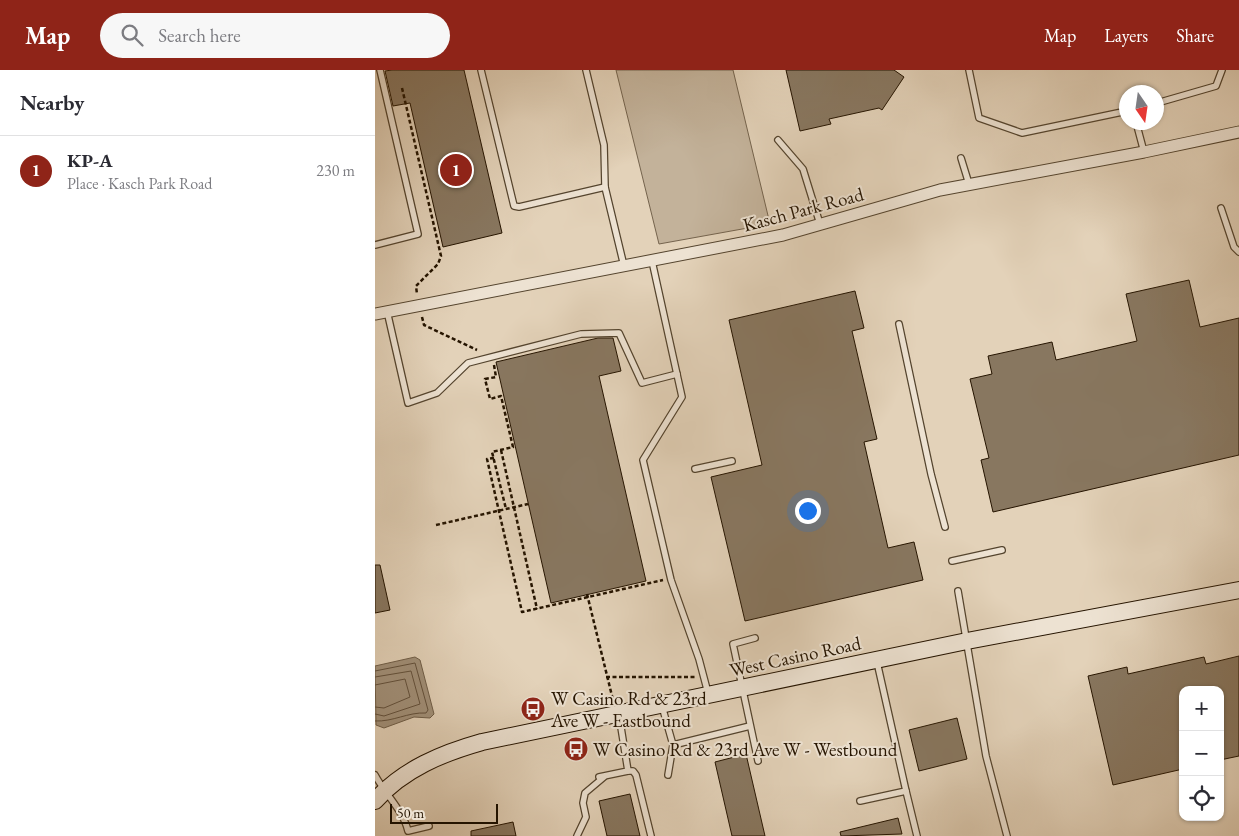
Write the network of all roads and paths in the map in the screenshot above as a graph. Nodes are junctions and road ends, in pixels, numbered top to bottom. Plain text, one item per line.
1 (380, 70) edge
2 (481, 70) edge
3 (586, 70) edge
4 (969, 70) edge
5 (1222, 70) edge
6 (402, 88) dead end
7 (1164, 101) edge
8 (1119, 113) edge
9 (1138, 130) edge
10 (1239, 132) edge
11 (778, 140) dead end
12 (1144, 152) junction
13 (961, 158) dead end
14 (969, 184) junction
15 (605, 187) junction
16 (1221, 208) dead end
17 (820, 224) junction
18 (375, 245) edge
19 (1239, 252) edge
20 (652, 261) junction
21 (624, 266) junction
22 (419, 305) junction
23 (387, 311) junction
24 (375, 314) edge
25 (899, 324) dead end
26 (492, 357) junction
27 (677, 374) junction
28 (501, 450) junction
29 (494, 458) junction
30 (732, 461) dead end
31 (695, 469) dead end
32 (528, 504) dead end
33 (514, 507) junction
34 (506, 509) junction
35 (499, 511) junction
36 (437, 525) dead end
37 (945, 527) dead end
38 (1002, 550) dead end
39 (952, 561) dead end
40 (671, 579) junction
41 (1239, 590) edge
42 (958, 591) dead end
43 (587, 596) junction
44 (537, 609) junction
45 (755, 638) dead end
46 (967, 641) junction
47 (877, 660) junction
48 (606, 677) junction
49 (704, 677) junction
50 (741, 688) junction
51 (610, 694) dead end
52 (709, 695) junction
53 (662, 704) junction
54 (618, 713) junction
55 (750, 726) junction
56 (673, 745) junction
57 (758, 761) dead end
58 (628, 771) junction
59 (375, 775) edge
60 (668, 775) dead end
61 (606, 776) junction
62 (599, 777) dead end
63 (906, 791) junction
64 (379, 796) edge
65 (860, 802) dead end
66 (429, 826) dead end
67 (577, 836) edge
68 (651, 836) edge
69 (917, 836) edge
70 (1007, 836) edge

1 - 18 lane
2 - 15 lane
3 - 15 lane
4 - 8 lane
5 - 7 lane
6 - 22 path
9 - 12 lane
10 - 12 street, Kasch Park Road
11 - 17 lane
12 - 14 street, Kasch Park Road
13 - 14 lane
14 - 17 street, Kasch Park Road
15 - 21 lane
16 - 19 lane
17 - 20 street, Kasch Park Road
20 - 21 street, Kasch Park Road
20 - 27 lane
21 - 22 street, Kasch Park Road
22 - 23 street, Kasch Park Road
22 - 26 path
23 - 24 street, Kasch Park Road
23 - 26 lane
25 - 37 lane
26 - 27 lane
26 - 28 path
27 - 40 lane
28 - 29 path
28 - 33 path
29 - 34 path
29 - 35 path
30 - 31 lane
32 - 33 path
33 - 34 path
33 - 44 path
34 - 35 path
35 - 36 path
35 - 44 path
38 - 39 lane
40 - 43 path
40 - 49 lane
41 - 46 street, West Casino Road
42 - 46 lane
43 - 44 path
43 - 48 path
45 - 50 lane
46 - 47 street, West Casino Road
46 - 70 lane
47 - 50 street, West Casino Road
47 - 63 lane
48 - 49 path
48 - 51 path
49 - 52 lane
50 - 52 street, West Casino Road
50 - 55 lane
52 - 53 street, West Casino Road
53 - 54 street, West Casino Road
53 - 56 lane
54 - 58 lane
54 - 64 street, West Casino Road
55 - 56 lane
55 - 57 lane
56 - 60 lane
58 - 61 lane
58 - 68 lane
59 - 64 lane
61 - 62 lane
61 - 67 lane
63 - 65 lane
63 - 69 lane
64 - 66 lane

